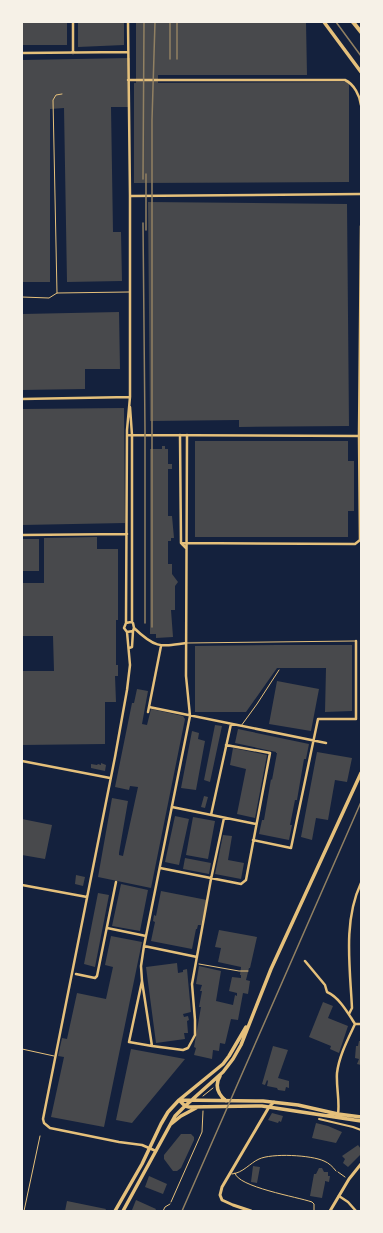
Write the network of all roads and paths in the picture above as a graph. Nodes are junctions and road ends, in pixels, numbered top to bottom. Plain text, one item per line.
1 (73, 22) edge
2 (128, 22) edge
3 (324, 22) edge
4 (353, 22) edge
5 (361, 32) edge
6 (128, 52) junction
7 (22, 53) edge
8 (74, 53) junction
9 (361, 72) edge
10 (128, 80) junction
11 (62, 94) dead end
12 (361, 105) edge
13 (361, 194) edge
14 (130, 196) junction
15 (361, 226) edge
16 (129, 292) junction
17 (58, 293) junction
18 (22, 297) edge
19 (22, 399) edge
20 (129, 399) junction
21 (127, 435) junction
22 (132, 435) junction
23 (180, 435) junction
24 (186, 435) junction
25 (360, 436) edge
26 (361, 529) edge
27 (22, 534) edge
28 (127, 534) junction
29 (132, 534) junction
30 (181, 543) junction
31 (186, 543) junction
32 (186, 549) junction
33 (131, 622) junction
34 (126, 623) junction
35 (133, 630) junction
36 (127, 632) junction
37 (356, 641) joint
38 (186, 643) junction
39 (161, 646) junction
40 (129, 648) junction
41 (279, 670) dead end
42 (149, 707) junction
43 (148, 712) dead end
44 (190, 716) junction
45 (231, 724) junction
46 (241, 726) junction
47 (313, 740) junction
48 (326, 743) dead end
49 (226, 745) junction
50 (22, 761) edge
51 (361, 773) edge
52 (110, 778) junction
53 (172, 808) junction
54 (211, 815) junction
55 (224, 818) junction
56 (256, 824) junction
57 (253, 840) junction
58 (160, 868) junction
59 (211, 879) junction
60 (116, 882) dead end
61 (361, 883) edge
62 (22, 885) edge
63 (87, 897) junction
64 (107, 928) junction
65 (146, 936) junction
66 (144, 946) junction
67 (197, 957) junction
68 (305, 961) dead end
69 (196, 964) junction
70 (248, 971) dead end
71 (76, 974) dead end
72 (142, 981) junction
73 (349, 1014) junction
74 (249, 1023) junction
75 (355, 1024) junction
76 (361, 1024) edge
77 (152, 1046) junction
78 (22, 1049) edge
79 (55, 1056) junction
80 (224, 1072) junction
81 (179, 1100) junction
82 (191, 1100) junction
83 (226, 1101) junction
84 (274, 1102) junction
85 (185, 1106) junction
86 (269, 1107) junction
87 (197, 1108) junction
88 (203, 1112) dead end
89 (338, 1114) junction
90 (324, 1116) junction
91 (361, 1117) edge
92 (319, 1119) dead end
93 (361, 1122) edge
94 (168, 1128) junction
95 (361, 1130) edge
96 (40, 1136) dead end
97 (149, 1148) junction
98 (156, 1151) junction
99 (361, 1164) edge
100 (336, 1171) joint
101 (235, 1173) junction
102 (230, 1174) junction
103 (349, 1179) junction
104 (339, 1196) junction
105 (170, 1204) joint
106 (361, 1209) edge
107 (24, 1211) edge
108 (115, 1211) edge
109 (123, 1211) edge
110 (163, 1211) edge
111 (252, 1211) edge
112 (314, 1211) edge
113 (330, 1211) edge
114 (357, 1211) edge

1 - 8 street
2 - 6 street
3 - 9 main road
4 - 5 highway
6 - 8 street
6 - 10 street
7 - 8 street
10 - 12 street
10 - 14 street
11 - 17 lane
13 - 14 street
14 - 16 street
15 - 25 street
16 - 17 lane
16 - 20 street
17 - 18 lane
19 - 20 street
20 - 21 street
20 - 22 street
21 - 22 street
21 - 28 street
22 - 23 street
22 - 29 street
23 - 24 street
23 - 30 street
24 - 25 street
24 - 31 street
25 - 26 street
26 - 31 street
27 - 28 street
28 - 29 street
28 - 34 street
29 - 33 street
30 - 31 street
30 - 32 street
31 - 32 street
32 - 38 street
33 - 34 street
33 - 35 street
34 - 36 street
35 - 36 street
35 - 39 street
35 - 40 street
36 - 40 street
37 - 38 lane
37 - 47 street
38 - 39 street
38 - 44 street
39 - 42 street
40 - 52 street
41 - 46 lane
42 - 43 street
42 - 44 street
44 - 45 street
44 - 53 street
45 - 46 street
45 - 49 street
46 - 47 street
47 - 48 street
47 - 57 street
49 - 54 street
49 - 56 street
50 - 52 street
51 - 74 main road
52 - 63 street
53 - 54 street
53 - 58 street
54 - 55 street
55 - 56 street
55 - 59 street
56 - 57 street
57 - 59 street
58 - 59 street
58 - 65 street
59 - 67 street
60 - 64 street
61 - 73 street
62 - 63 street
63 - 79 street
64 - 65 street
64 - 71 street
65 - 66 street
66 - 67 street
66 - 72 street
67 - 69 street
68 - 73 street
69 - 70 path
69 - 77 street
72 - 77 street
72 - 77 street
73 - 75 street
74 - 80 main road
74 - 81 main road
75 - 76 street
75 - 89 street
78 - 79 lane
79 - 97 street
80 - 82 main road
80 - 83 main road
81 - 82 main road
81 - 85 main road
81 - 97 main road
82 - 83 main road
82 - 85 main road
83 - 84 main road
84 - 86 street
84 - 89 main road
85 - 87 main road
85 - 94 main road
86 - 87 main road
86 - 90 main road
86 - 102 street
87 - 94 main road
88 - 105 path
89 - 90 street
89 - 91 main road
90 - 93 main road
92 - 95 street
94 - 98 main road
96 - 107 lane
97 - 98 street
97 - 108 main road
98 - 109 main road
99 - 103 street
100 - 101 lane
100 - 103 path
101 - 102 lane
101 - 112 lane
102 - 111 street
103 - 104 street
104 - 113 street
104 - 114 street
105 - 110 lane
106 - 114 lane

